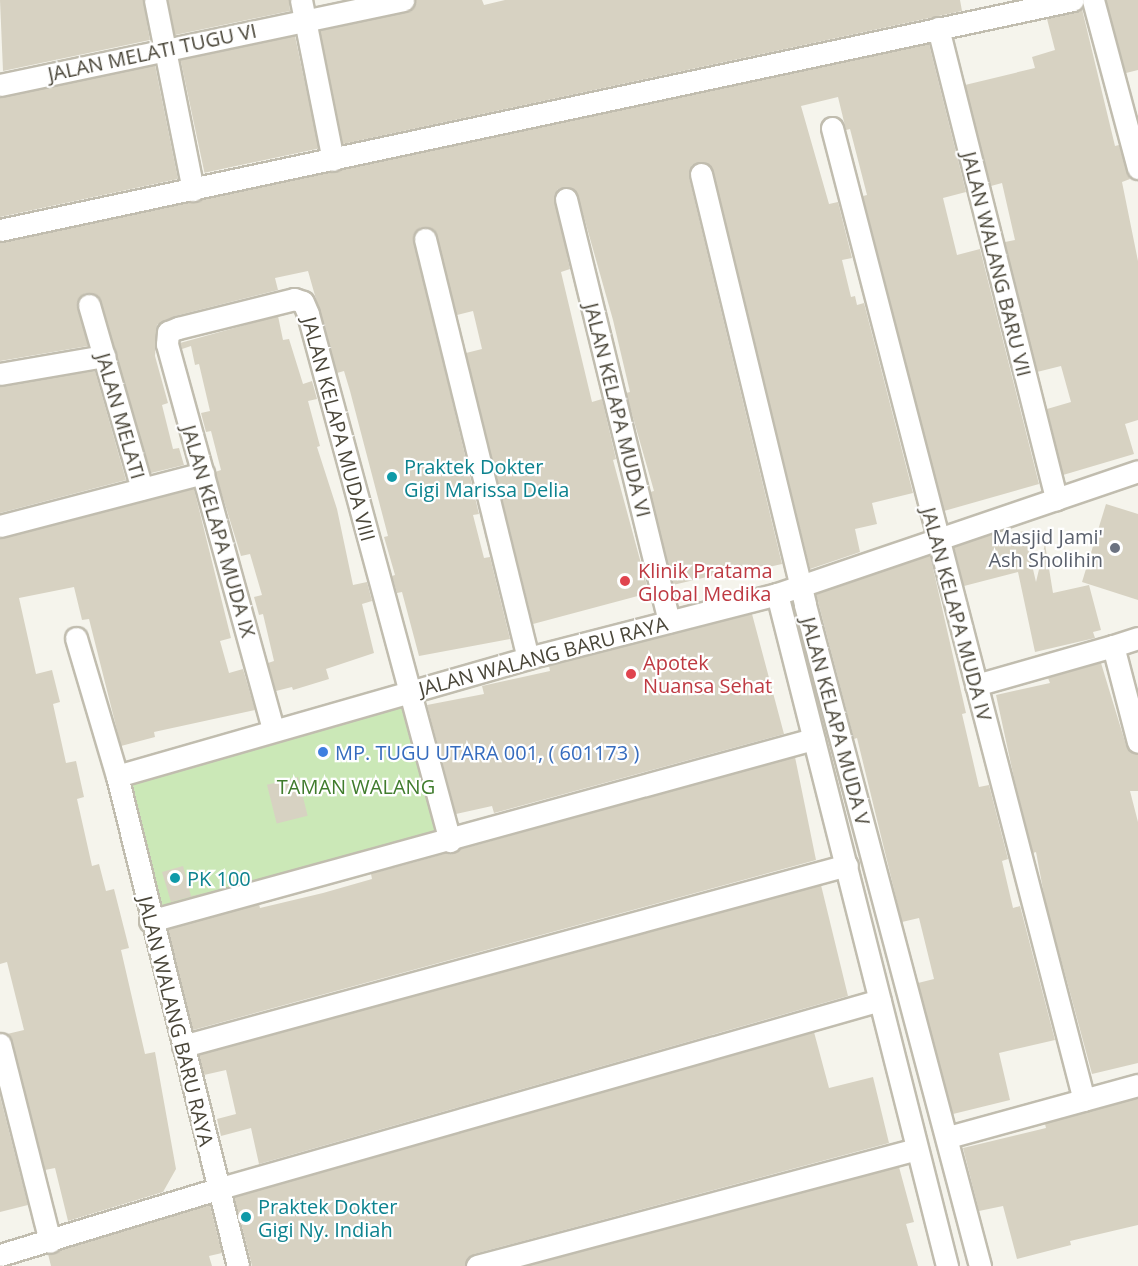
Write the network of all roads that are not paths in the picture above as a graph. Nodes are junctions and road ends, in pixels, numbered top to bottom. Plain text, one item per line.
1 (155, 0) edge
2 (404, 0) edge
3 (1073, 0) edge
4 (1093, 0) edge
5 (1042, 4) edge
6 (303, 10) edge
7 (938, 28) junction
8 (165, 50) junction
9 (0, 85) edge
10 (832, 128) dead end
11 (333, 160) junction
12 (1138, 168) edge
13 (701, 174) dead end
14 (193, 190) junction
15 (566, 199) dead end
16 (0, 230) edge
17 (425, 239) dead end
18 (89, 305) dead end
19 (168, 332) joint
20 (104, 356) junction
21 (0, 374) edge
22 (1138, 471) edge
23 (202, 473) junction
24 (142, 489) junction
25 (1056, 499) junction
26 (0, 526) edge
27 (937, 539) junction
28 (800, 585) junction
29 (777, 594) junction
30 (669, 622) junction
31 (76, 638) dead end
32 (1138, 638) edge
33 (1113, 646) junction
34 (528, 658) junction
35 (976, 685) junction
36 (411, 691) junction
37 (273, 729) junction
38 (813, 739) junction
39 (1138, 742) edge
40 (117, 776) junction
41 (450, 841) junction
42 (847, 865) junction
43 (150, 921) junction
44 (880, 1000) junction
45 (0, 1044) edge
46 (183, 1046) junction
47 (1138, 1085) edge
48 (1084, 1100) junction
49 (948, 1137) junction
50 (917, 1149) junction
51 (216, 1189) junction
52 (50, 1242) junction
53 (0, 1255) edge
54 (237, 1266) edge
55 (477, 1266) edge
56 (947, 1266) edge
57 (980, 1266) edge

1 - 8 street
2 - 6 street, JALAN MELATI TUGU VI
3 - 5 street
4 - 12 street
5 - 7 street
6 - 8 street, JALAN MELATI TUGU VI
6 - 11 street
7 - 11 street
7 - 25 street, JALAN WALANG BARU VII
8 - 9 street, JALAN MELATI TUGU VI
8 - 14 street
10 - 27 street, JALAN KELAPA MUDA IV
11 - 14 street
13 - 28 street, JALAN KELAPA MUDA V
14 - 16 street
15 - 30 street, JALAN KELAPA MUDA VI
17 - 34 street
18 - 20 street, JALAN MELATI
19 - 23 street, JALAN KELAPA MUDA IX
19 - 36 street, JALAN KELAPA MUDA VIII
20 - 21 street
20 - 24 street, JALAN MELATI
22 - 25 street, JALAN WALANG BARU RAYA
23 - 24 street
23 - 37 street, JALAN KELAPA MUDA IX
24 - 26 street, JALAN MELATI
25 - 27 street, JALAN WALANG BARU RAYA
27 - 28 street, JALAN WALANG BARU RAYA
27 - 35 street, JALAN KELAPA MUDA IV
28 - 29 street, JALAN WALANG BARU RAYA
28 - 49 street, JALAN KELAPA MUDA V
29 - 30 street, JALAN WALANG BARU RAYA
29 - 38 street
30 - 34 street, JALAN WALANG BARU RAYA
31 - 40 street, JALAN WALANG BARU RAYA
32 - 33 street
33 - 35 street
33 - 39 street
34 - 36 street, JALAN WALANG BARU RAYA
35 - 48 street, JALAN KELAPA MUDA IV
36 - 37 street, JALAN WALANG BARU RAYA
36 - 41 street
37 - 40 street, JALAN WALANG BARU RAYA
38 - 41 street
38 - 42 street
40 - 43 street, JALAN WALANG BARU RAYA
41 - 43 street
42 - 44 street
42 - 46 street
43 - 46 street, JALAN WALANG BARU RAYA
44 - 50 street
44 - 51 street
45 - 52 street
46 - 51 street, JALAN WALANG BARU RAYA
47 - 48 street
48 - 49 street
49 - 57 street, JALAN KELAPA MUDA V
50 - 55 street
50 - 56 street
51 - 52 street
51 - 54 street, JALAN WALANG BARU RAYA
52 - 53 street

